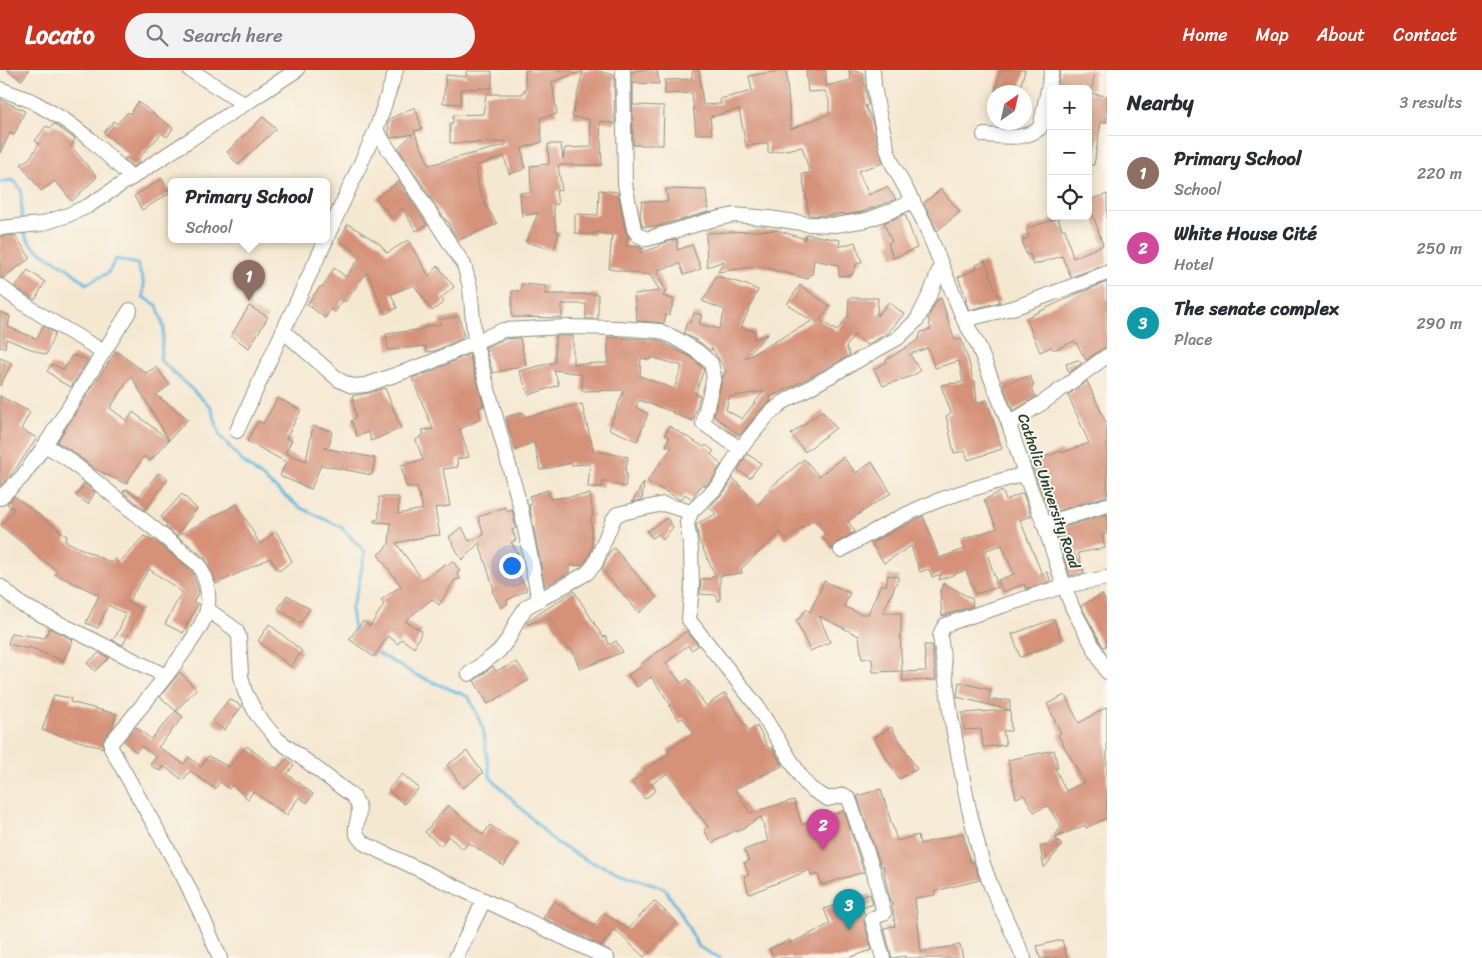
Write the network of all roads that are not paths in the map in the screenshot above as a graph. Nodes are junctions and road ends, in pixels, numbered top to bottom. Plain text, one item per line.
1 (190, 70) edge
2 (297, 70) edge
3 (396, 70) edge
4 (623, 70) edge
5 (873, 70) edge
6 (1052, 70) edge
7 (0, 89) edge
8 (244, 104) junction
9 (376, 130) junction
10 (984, 135) dead end
11 (132, 178) junction
12 (913, 201) junction
13 (0, 228) edge
14 (330, 230) edge
15 (324, 243) edge
16 (941, 264) junction
17 (1107, 274) edge
18 (0, 286) edge
19 (130, 310) dead end
20 (964, 320) junction
21 (283, 331) junction
22 (475, 342) junction
23 (102, 351) junction
24 (1107, 356) edge
25 (1009, 424) junction
26 (237, 431) dead end
27 (45, 445) junction
28 (740, 449) junction
29 (1025, 474) junction
30 (0, 498) edge
31 (1107, 505) edge
32 (691, 512) junction
33 (1044, 524) junction
34 (841, 550) dead end
35 (1107, 578) edge
36 (0, 586) edge
37 (1064, 586) junction
38 (539, 600) junction
39 (207, 610) junction
40 (1107, 672) edge
41 (469, 674) dead end
42 (166, 676) junction
43 (484, 900) junction
44 (220, 958) edge
45 (456, 958) edge
46 (607, 958) edge
47 (883, 958) edge
48 (1024, 958) edge

1 - 8 street
2 - 8 street
3 - 9 street
4 - 12 street
5 - 12 street, Catholic University Road
6 - 10 street
7 - 11 street
8 - 11 street
9 - 14 street
9 - 22 street
11 - 13 street
12 - 16 street, Catholic University Road
15 - 21 street
16 - 20 street, Catholic University Road
16 - 28 street
17 - 20 street
18 - 23 street
19 - 23 street
20 - 25 street, Catholic University Road
21 - 22 street
21 - 26 street
22 - 28 street
22 - 38 street
23 - 27 street
24 - 25 street
25 - 29 street, Catholic University Road
27 - 30 street
27 - 39 street
28 - 32 street
29 - 33 street, Catholic University Road
29 - 34 street
31 - 33 street
32 - 38 street
32 - 47 street
33 - 37 street, Catholic University Road
35 - 37 street
36 - 42 street
37 - 40 street, Catholic University Road
37 - 48 street
38 - 41 street
39 - 42 street
39 - 43 street
42 - 44 street
43 - 45 street
43 - 46 street

